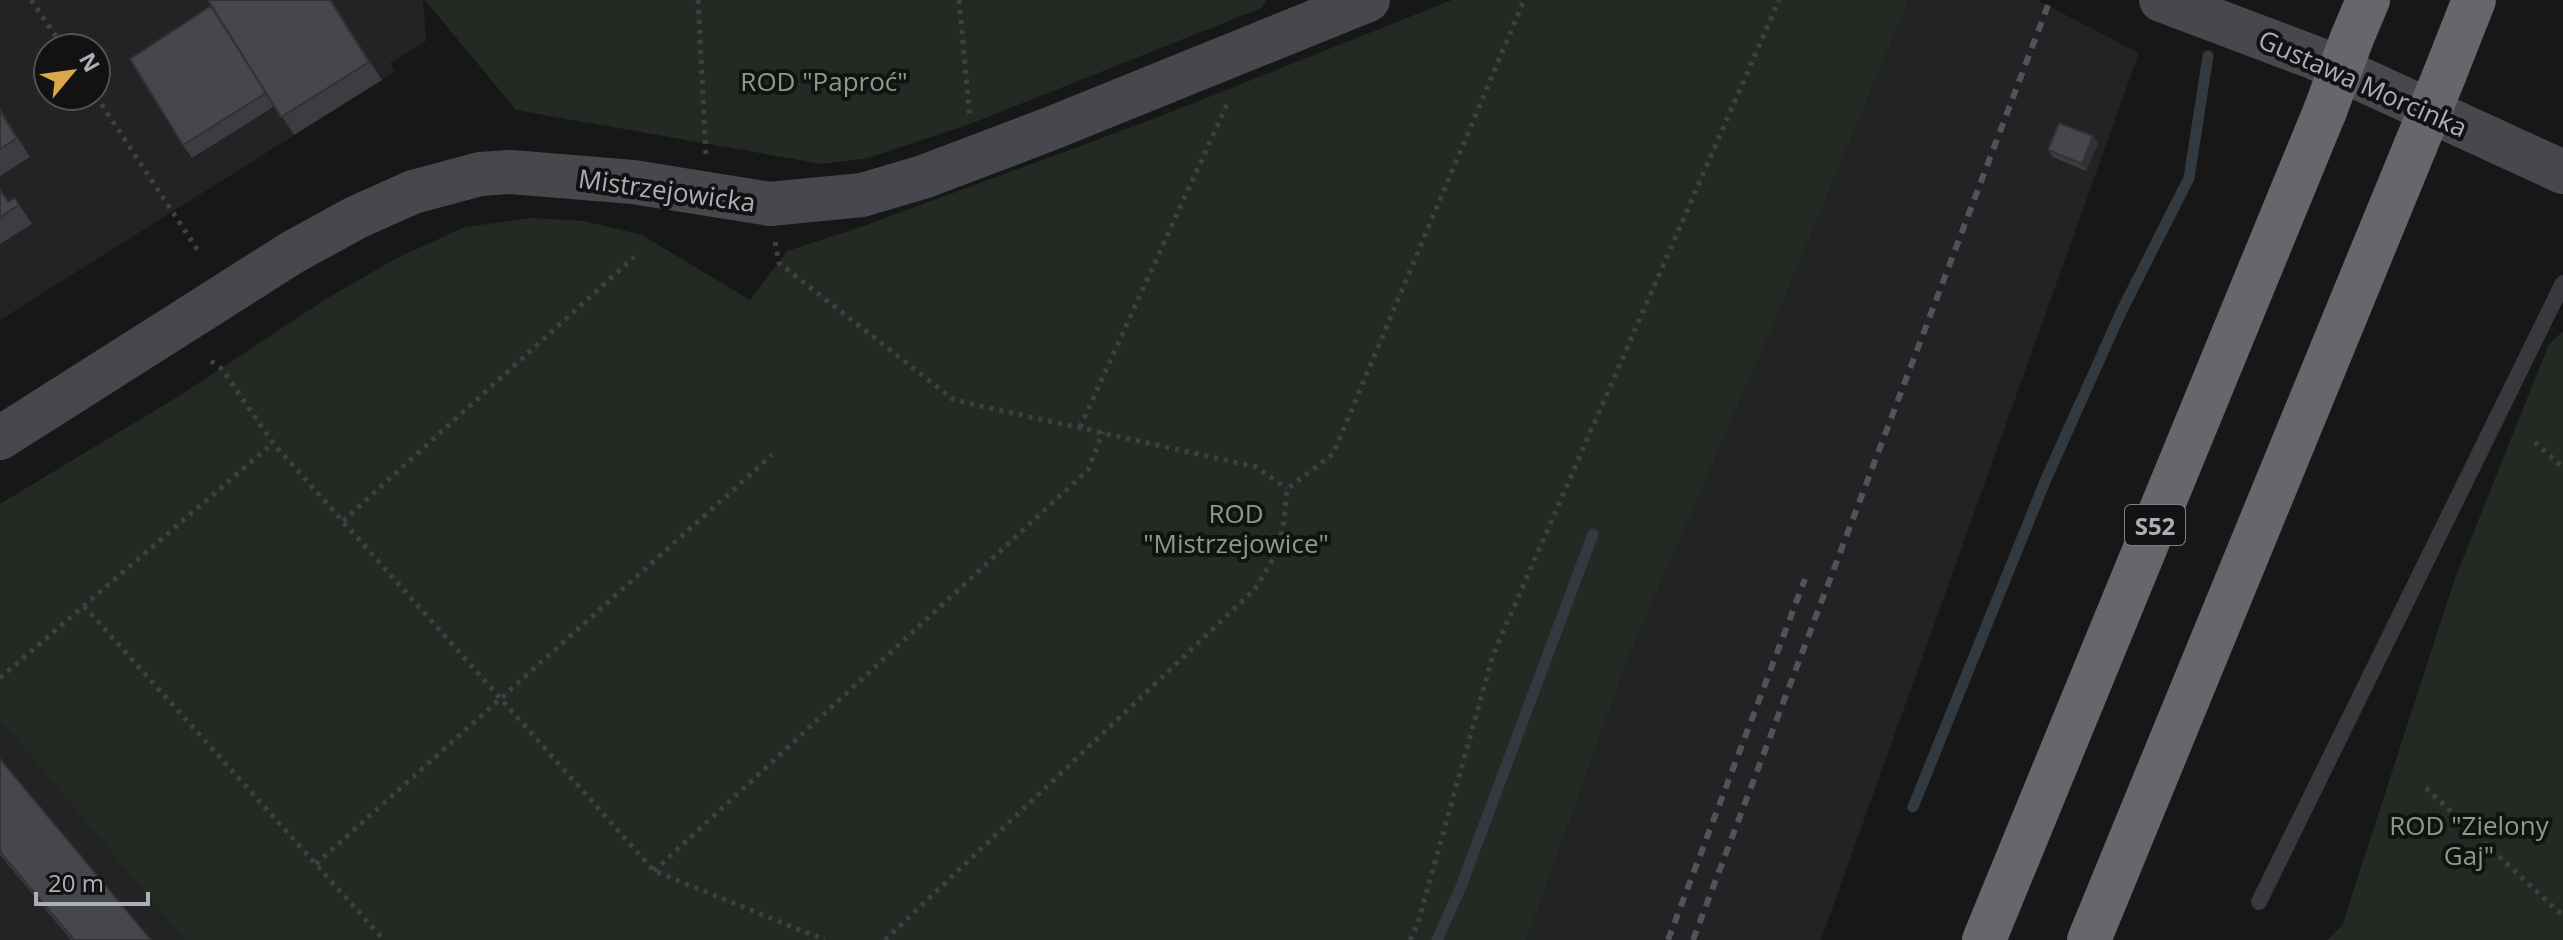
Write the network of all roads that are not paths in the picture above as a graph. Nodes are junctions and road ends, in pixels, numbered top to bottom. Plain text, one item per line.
1 (1368, 0) edge
2 (2161, 0) edge
3 (2474, 0) edge
4 (2360, 19) edge
5 (2563, 172) edge
6 (2563, 283) edge
7 (0, 438) edge
8 (2259, 902) dead end
9 (2090, 938) edge
10 (1984, 940) edge

1 - 7 street, Mistrzejowicka
2 - 5 street, Gustawa Morcinka
3 - 9 highway, bridge
4 - 10 highway, S52, bridge
6 - 8 lane

